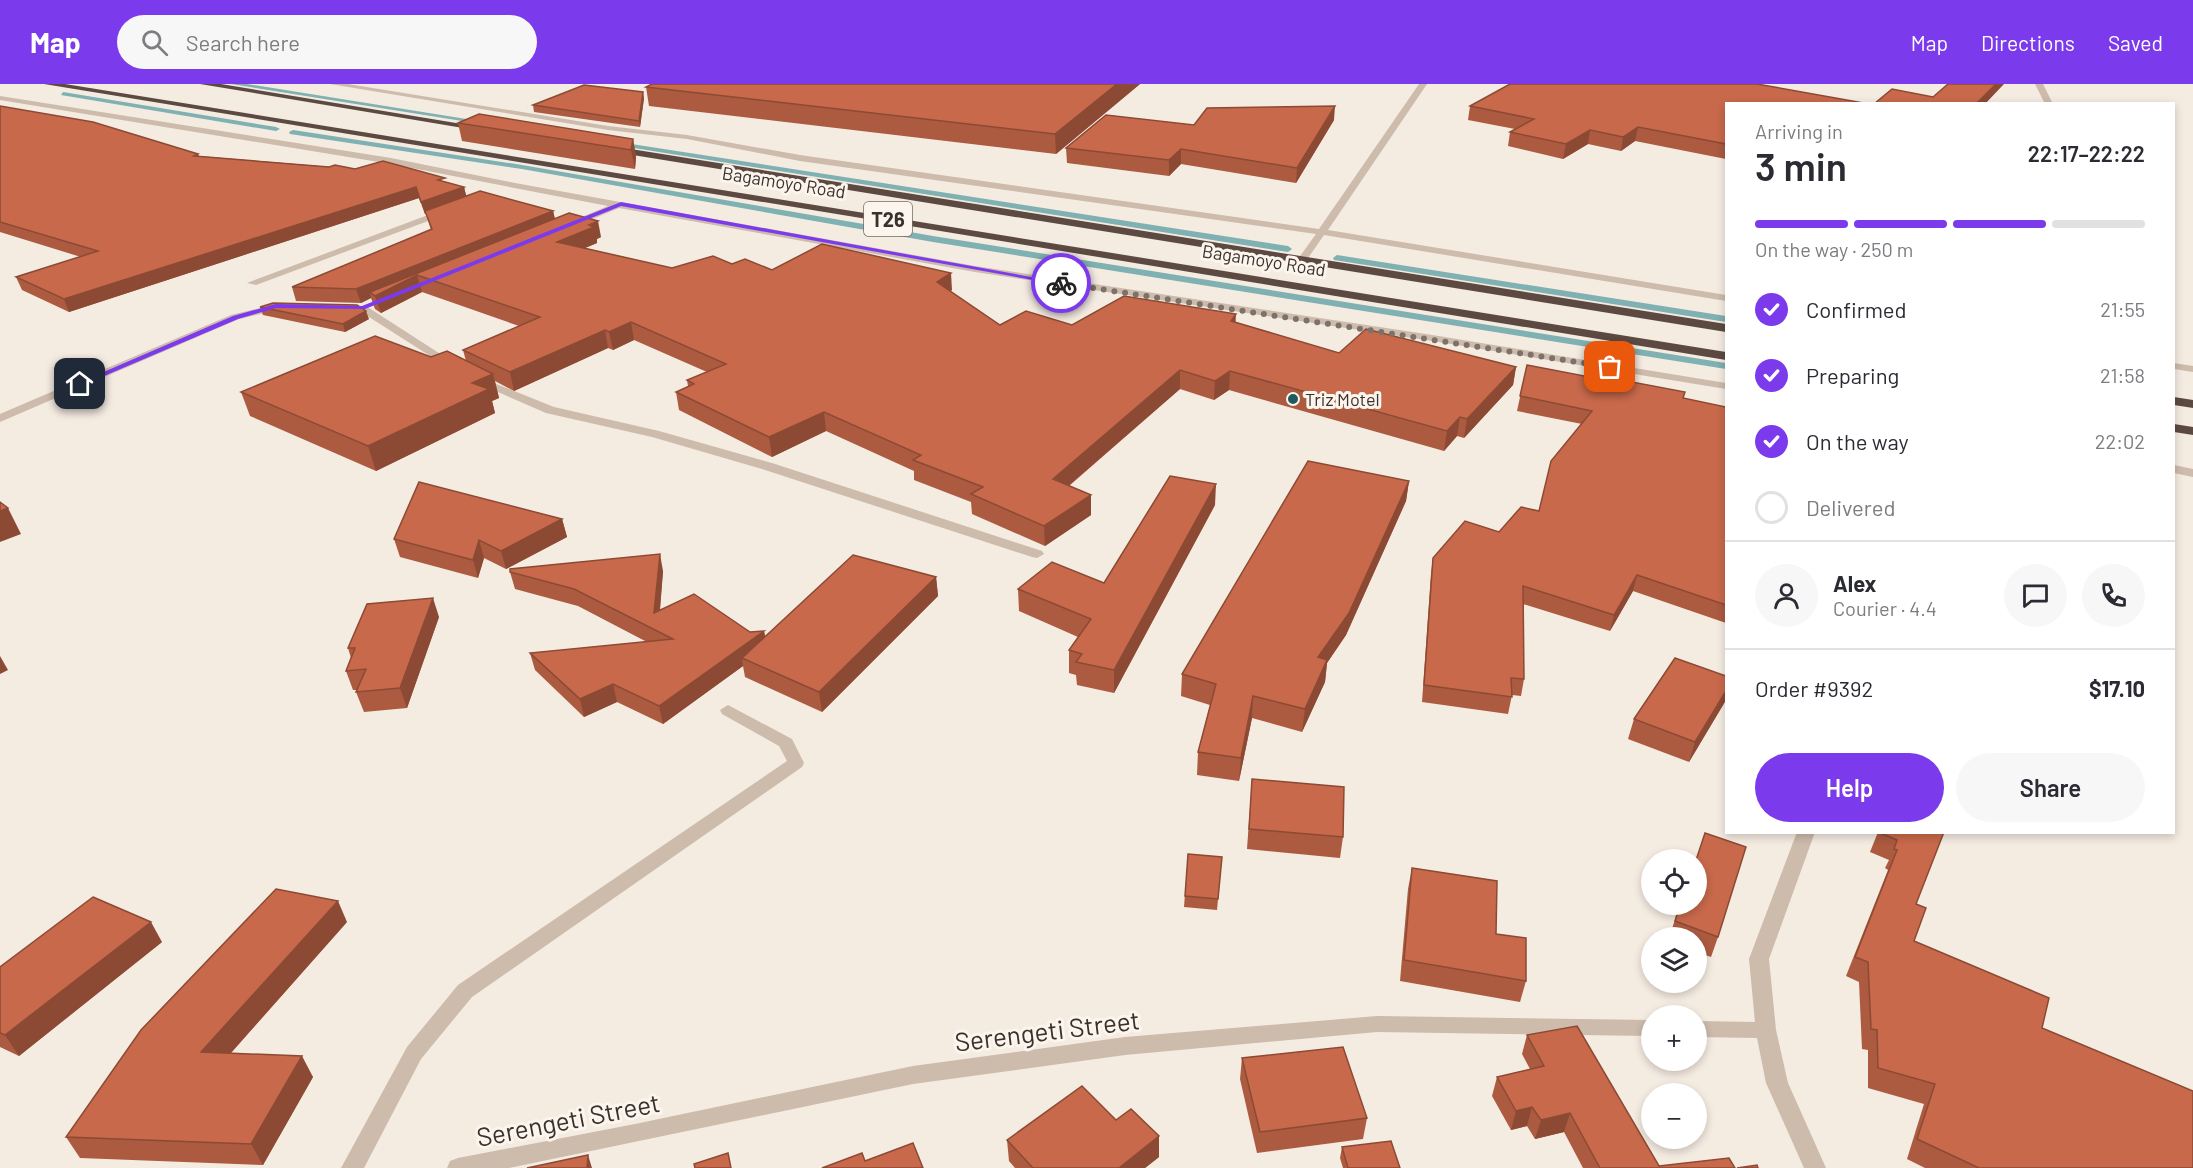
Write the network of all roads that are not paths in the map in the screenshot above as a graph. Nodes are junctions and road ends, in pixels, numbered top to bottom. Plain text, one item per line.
1 (48, 84) edge
2 (204, 84) edge
3 (334, 84) edge
4 (1424, 84) edge
5 (2039, 84) edge
6 (0, 98) edge
7 (2048, 102) edge
8 (488, 129) edge
9 (594, 146) edge
10 (515, 186) junction
11 (493, 194) edge
12 (621, 204) junction
13 (449, 210) edge
14 (555, 231) edge
15 (1322, 232) junction
16 (1303, 259) junction
17 (252, 283) dead end
18 (1725, 298) edge
19 (380, 302) edge
20 (290, 307) edge
21 (1725, 328) edge
22 (1725, 356) edge
23 (2175, 366) edge
24 (2193, 369) edge
25 (1725, 386) edge
26 (2175, 401) edge
27 (2193, 404) edge
28 (0, 418) edge
29 (2175, 428) edge
30 (2193, 431) edge
31 (2175, 469) edge
32 (2193, 472) edge
33 (1037, 554) dead end
34 (728, 710) dead end
35 (1805, 834) edge
36 (1641, 1028) edge
37 (1707, 1029) edge
38 (1766, 1030) junction
39 (352, 1168) edge
40 (458, 1168) edge
41 (1815, 1168) edge

1 - 22 highway, Bagamoyo Road / T26
2 - 8 highway
3 - 15 street
4 - 15 street
5 - 7 street
6 - 10 street
9 - 16 highway, Bagamoyo Road / T26
10 - 11 street
10 - 12 street
12 - 14 street
12 - 25 street
13 - 17 street
15 - 16 street
15 - 18 street
16 - 21 highway, Bagamoyo Road / T26
19 - 33 street
20 - 28 street
23 - 24 street
26 - 27 highway
29 - 30 highway
31 - 32 street
34 - 39 street
35 - 38 street
36 - 40 street, Serengeti Street
37 - 38 street
38 - 41 street

